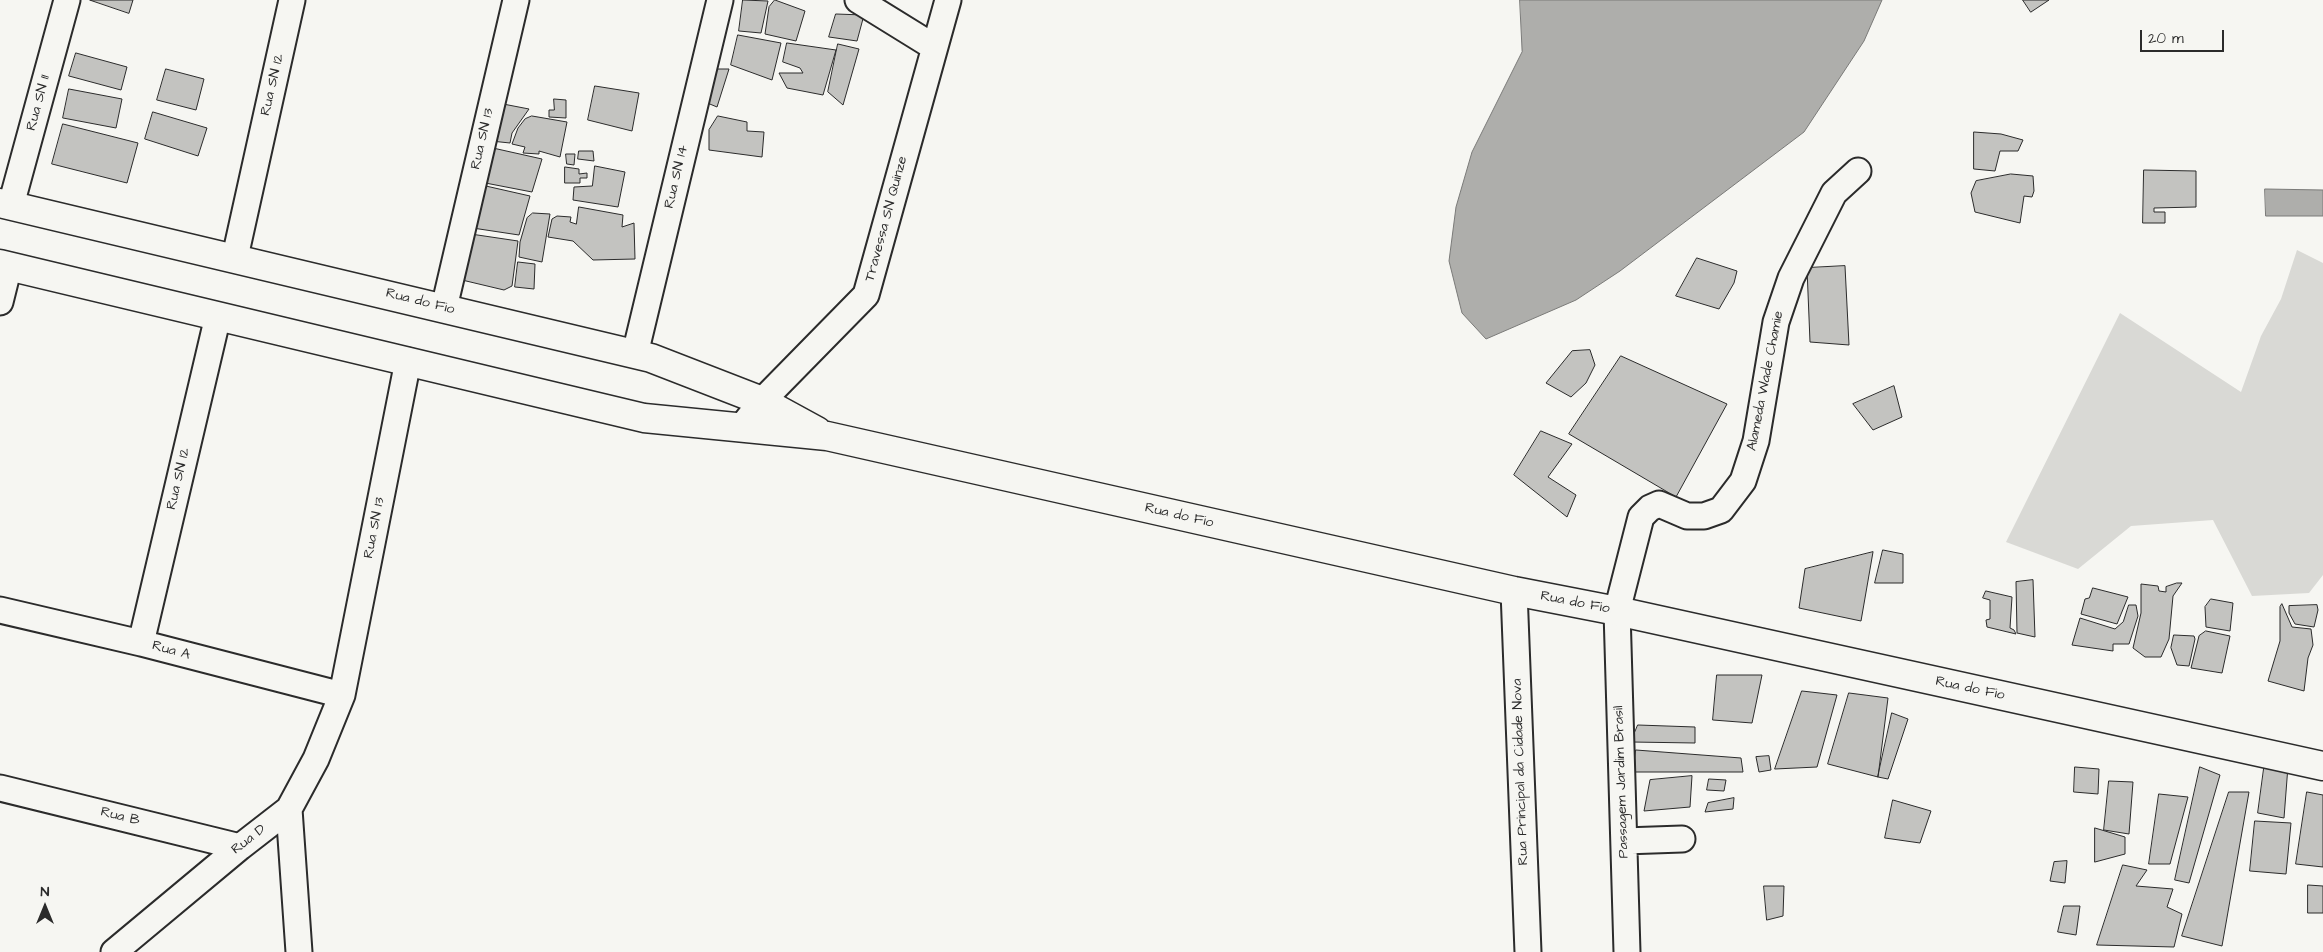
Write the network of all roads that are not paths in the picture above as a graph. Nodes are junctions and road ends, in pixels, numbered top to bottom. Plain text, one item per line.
1 (67, 0) edge
2 (292, 0) edge
3 (516, 0) edge
4 (720, 0) edge
5 (858, 0) edge
6 (948, 0) edge
7 (934, 47) junction
8 (1858, 171) dead end
9 (6, 204) edge
10 (234, 257) junction
11 (4, 265) edge
12 (0, 302) edge
13 (444, 308) junction
14 (218, 316) junction
15 (635, 354) junction
16 (408, 361) junction
17 (762, 401) junction
18 (741, 428) junction
19 (827, 436) junction
20 (1514, 591) junction
21 (0, 610) edge
22 (1618, 611) junction
23 (141, 643) junction
24 (342, 695) junction
25 (2323, 766) edge
26 (0, 788) edge
27 (289, 809) junction
28 (1682, 839) dead end
29 (1624, 841) junction
30 (240, 847) junction
31 (114, 952) edge
32 (299, 952) edge
33 (1528, 952) edge
34 (1626, 952) edge

1 - 9 street, Rua SN 11
2 - 10 street, Rua SN 12
3 - 13 street, Rua SN 13
4 - 15 street, Rua SN 14
5 - 7 street
6 - 7 street, Travessa SN Quinze
7 - 17 street, Travessa SN Quinze
8 - 22 street, Alameda Wade Chamie
9 - 10 street, Rua do Fio
10 - 13 street, Rua do Fio
11 - 12 street
11 - 14 street, Rua do Fio
13 - 15 street, Rua do Fio
14 - 16 street, Rua do Fio
14 - 23 street, Rua SN 12
15 - 17 street, Rua do Fio
16 - 18 street, Rua do Fio
16 - 24 street, Rua SN 13
17 - 18 street, Travessa SN Quinze
17 - 19 street, Rua do Fio
18 - 19 street, Rua do Fio
19 - 20 street, Rua do Fio
20 - 22 street, Rua do Fio
20 - 33 street, Rua Principal da Cidade Nova
21 - 23 street, Rua A
22 - 25 street, Rua do Fio
22 - 29 street, Passagem Jardim Brasil
23 - 24 street, Rua A
24 - 27 street, Rua D
26 - 30 street, Rua B
27 - 30 street, Rua D
27 - 32 street
28 - 29 street
29 - 34 street, Passagem Jardim Brasil
30 - 31 street, Rua D

